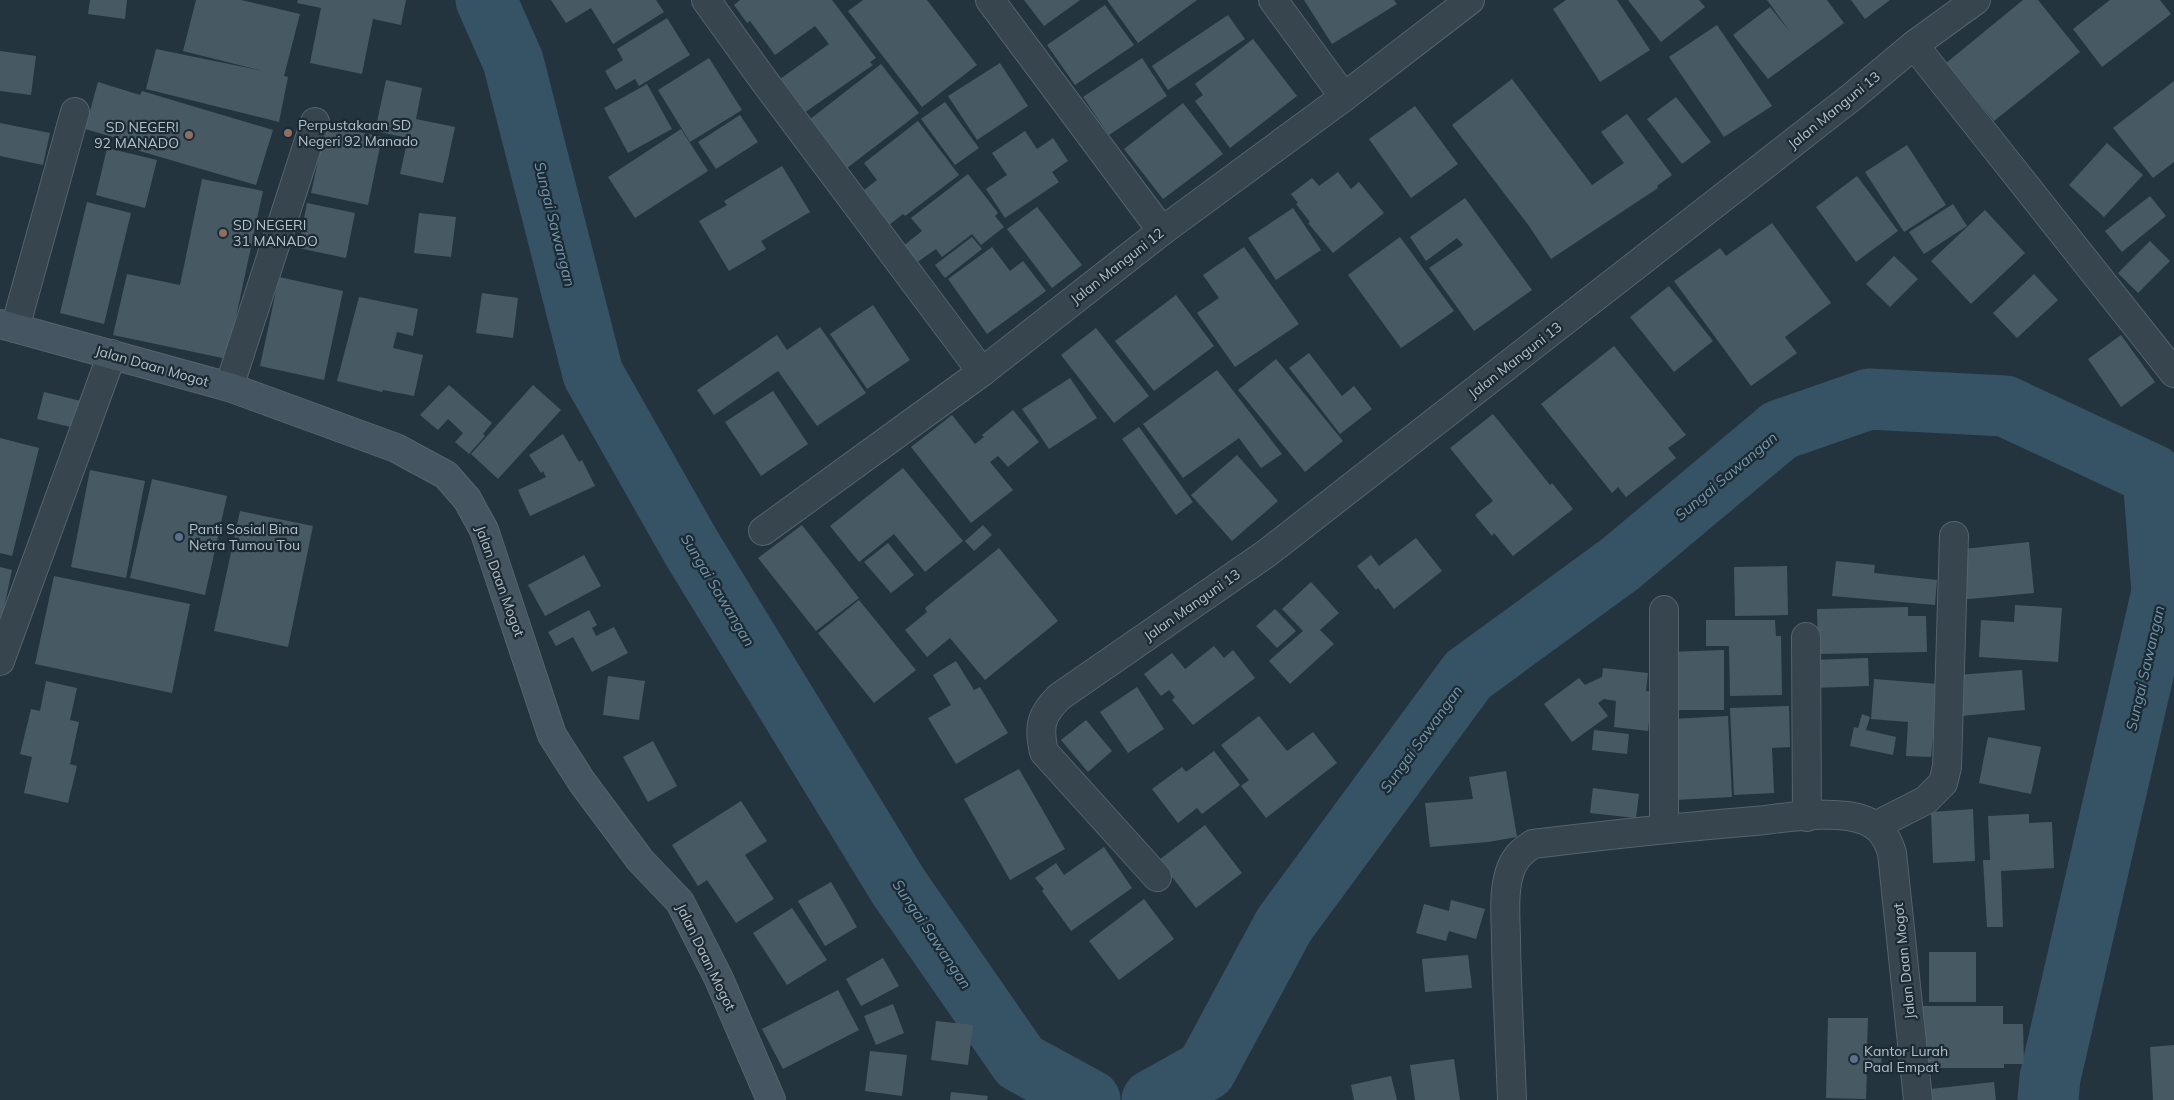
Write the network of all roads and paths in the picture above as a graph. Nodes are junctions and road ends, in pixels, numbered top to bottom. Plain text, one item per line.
1 (706, 0) edge
2 (990, 0) edge
3 (1272, 0) edge
4 (1470, 0) edge
5 (1976, 0) edge
6 (1914, 45) junction
7 (1344, 98) junction
8 (74, 112) dead end
9 (315, 122) dead end
10 (1162, 231) junction
11 (8, 326) edge
12 (112, 354) junction
13 (982, 372) junction
14 (2174, 372) edge
15 (229, 387) junction
16 (763, 531) dead end
17 (1954, 536) dead end
18 (1664, 610) dead end
19 (1806, 637) dead end
20 (0, 661) edge
21 (1807, 817) junction
22 (1875, 826) junction
23 (1664, 829) junction
24 (1157, 877) dead end
25 (772, 1100) edge
26 (1512, 1100) edge
27 (1918, 1100) edge

1 - 13 street
2 - 10 street
3 - 7 street
4 - 7 street, Jalan Manguni 12
5 - 6 street, Jalan Manguni 13
6 - 14 street
6 - 24 street, Jalan Manguni 13
7 - 10 street, Jalan Manguni 12
8 - 11 street
9 - 15 street
10 - 13 street, Jalan Manguni 12
11 - 12 main road, Jalan Daan Mogot
12 - 15 main road, Jalan Daan Mogot
12 - 20 street
13 - 16 street, Jalan Manguni 12
15 - 25 main road, Jalan Daan Mogot
17 - 22 street
18 - 23 street
19 - 21 street
21 - 22 street
21 - 23 street
22 - 27 street, Jalan Daan Mogot
23 - 26 street

